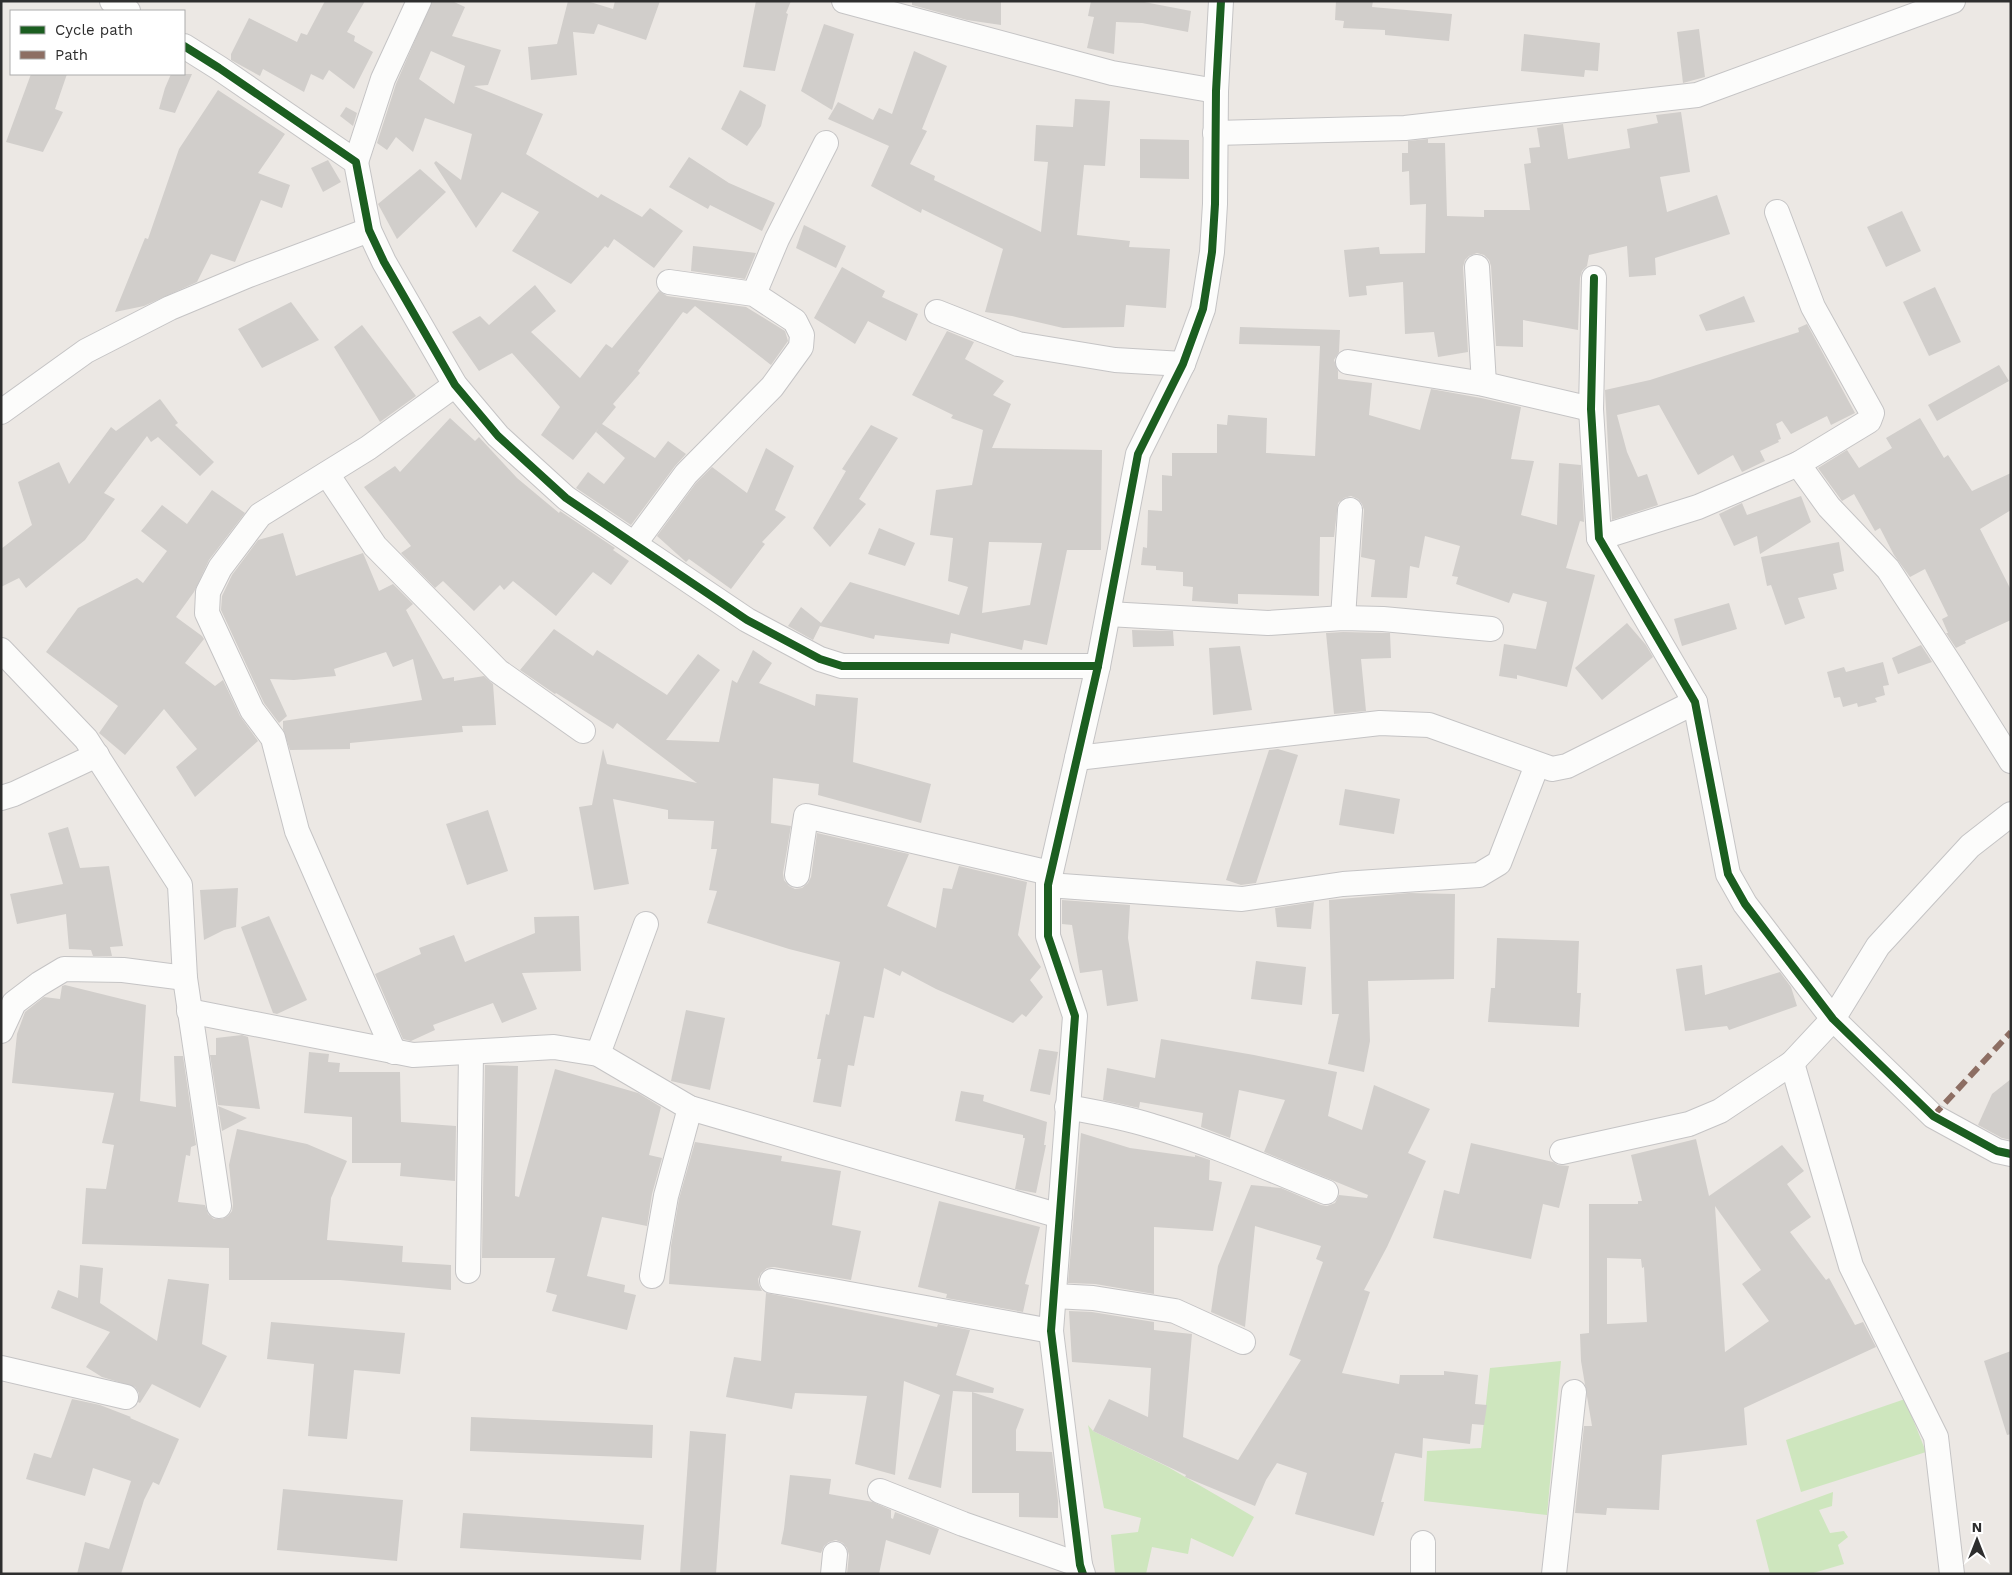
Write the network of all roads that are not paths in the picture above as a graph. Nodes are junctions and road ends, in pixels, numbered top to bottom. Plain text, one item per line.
1 (112, 1) edge
2 (419, 1) edge
3 (844, 1) edge
4 (1221, 1) edge
5 (1953, 1) edge
6 (126, 10) edge
7 (185, 47) edge
8 (1216, 91) junction
9 (1215, 133) junction
10 (826, 143) dead end
11 (356, 162) junction
12 (1777, 212) dead end
13 (369, 230) junction
14 (1477, 267) dead end
15 (1594, 278) dead end
16 (669, 282) dead end
17 (754, 294) junction
18 (937, 312) dead end
19 (1348, 362) dead end
20 (1183, 364) junction
21 (1484, 384) junction
22 (455, 385) junction
23 (1590, 409) junction
24 (1, 412) edge
25 (1798, 464) junction
26 (327, 474) junction
27 (1350, 510) dead end
28 (1599, 538) junction
29 (634, 543) junction
30 (1108, 614) junction
31 (1343, 618) junction
32 (1491, 630) dead end
33 (4, 657) edge
34 (1098, 666) junction
35 (1695, 702) junction
36 (583, 731) dead end
37 (97, 755) junction
38 (1076, 758) junction
39 (2011, 761) edge
40 (1537, 765) junction
41 (1, 798) edge
42 (2011, 814) edge
43 (797, 874) dead end
44 (1049, 879) junction
45 (646, 924) dead end
46 (185, 978) junction
47 (189, 1011) junction
48 (1833, 1019) junction
49 (1, 1031) edge
50 (394, 1052) junction
51 (471, 1053) junction
52 (598, 1054) junction
53 (1792, 1063) junction
54 (1067, 1107) junction
55 (690, 1108) junction
56 (1562, 1152) dead end
57 (2011, 1154) edge
58 (1326, 1192) dead end
59 (219, 1206) dead end
60 (1060, 1216) junction
61 (468, 1271) dead end
62 (652, 1276) dead end
63 (772, 1281) dead end
64 (1054, 1296) junction
65 (1051, 1331) junction
66 (1243, 1342) dead end
67 (1, 1368) edge
68 (1574, 1392) dead end
69 (126, 1397) dead end
70 (880, 1491) dead end
71 (1423, 1543) dead end
72 (1081, 1569) edge
73 (1423, 1574) edge
74 (1554, 1574) edge
75 (1952, 1574) edge

1 - 6 street
2 - 11 street
3 - 8 street
4 - 8 street
5 - 9 street
7 - 11 street
8 - 9 street
9 - 20 street
10 - 17 street
11 - 13 street
12 - 25 street
13 - 22 street
13 - 24 street
14 - 21 street
15 - 23 street
16 - 17 street
17 - 29 street
18 - 20 street
19 - 21 street
20 - 30 street
21 - 23 street
22 - 26 street
22 - 29 street
23 - 28 street
25 - 28 street
25 - 39 street
26 - 36 street
26 - 50 street
27 - 31 street
28 - 35 street
29 - 34 street
30 - 31 street
30 - 34 street
31 - 32 street
33 - 37 street
34 - 38 street
35 - 40 street
35 - 48 street
37 - 41 street
37 - 46 street
38 - 40 street
38 - 44 street
40 - 44 street
42 - 48 street
43 - 44 street
44 - 54 street
45 - 52 street
46 - 47 street
46 - 49 street
47 - 50 street
47 - 59 street
48 - 53 street
48 - 57 street
50 - 51 street
51 - 52 street
51 - 61 street
52 - 55 street
53 - 56 street
53 - 75 street
54 - 58 street
54 - 60 street
55 - 60 street
55 - 62 street
60 - 64 street
63 - 65 street
64 - 65 street
64 - 66 street
65 - 72 street
67 - 69 street
68 - 74 street
70 - 72 street
71 - 73 street

